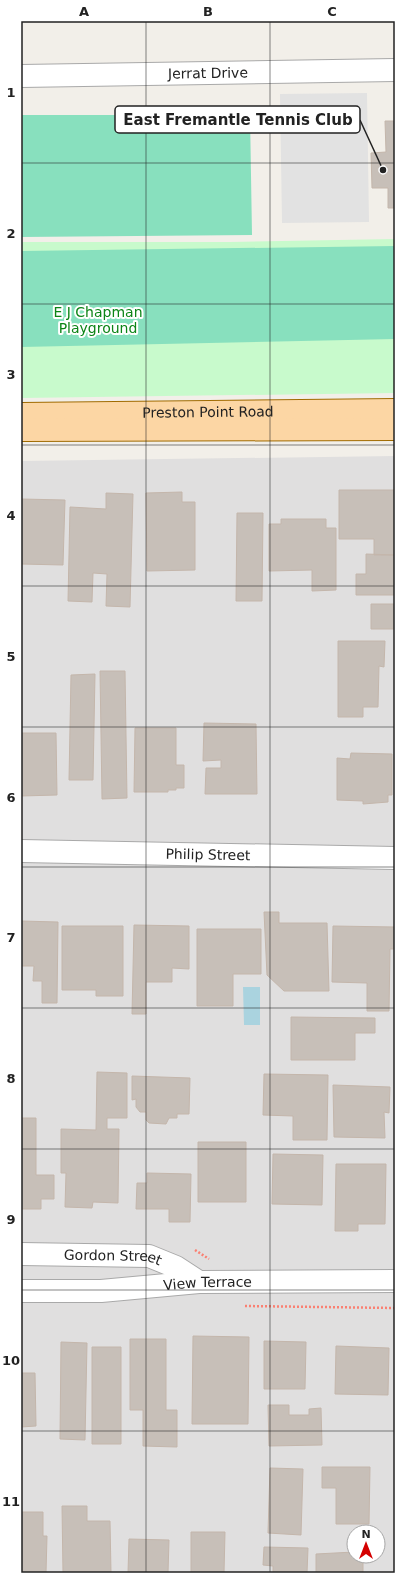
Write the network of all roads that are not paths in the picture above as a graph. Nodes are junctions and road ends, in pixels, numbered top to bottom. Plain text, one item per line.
1 (395, 70) edge
2 (21, 76) edge
3 (395, 410) edge
4 (21, 414) edge
5 (395, 428) edge
6 (21, 430) edge
7 (21, 851) edge
8 (395, 858) edge
9 (21, 1254) edge
10 (395, 1281) edge
11 (199, 1282) junction
12 (21, 1291) edge

1 - 2 street, Jerrat Drive
3 - 4 main road, Preston Point Road
5 - 6 main road, Preston Point Road
7 - 8 street, Philip Street
9 - 11 street, Gordon Street
10 - 11 street, View Terrace
11 - 12 street, View Terrace

